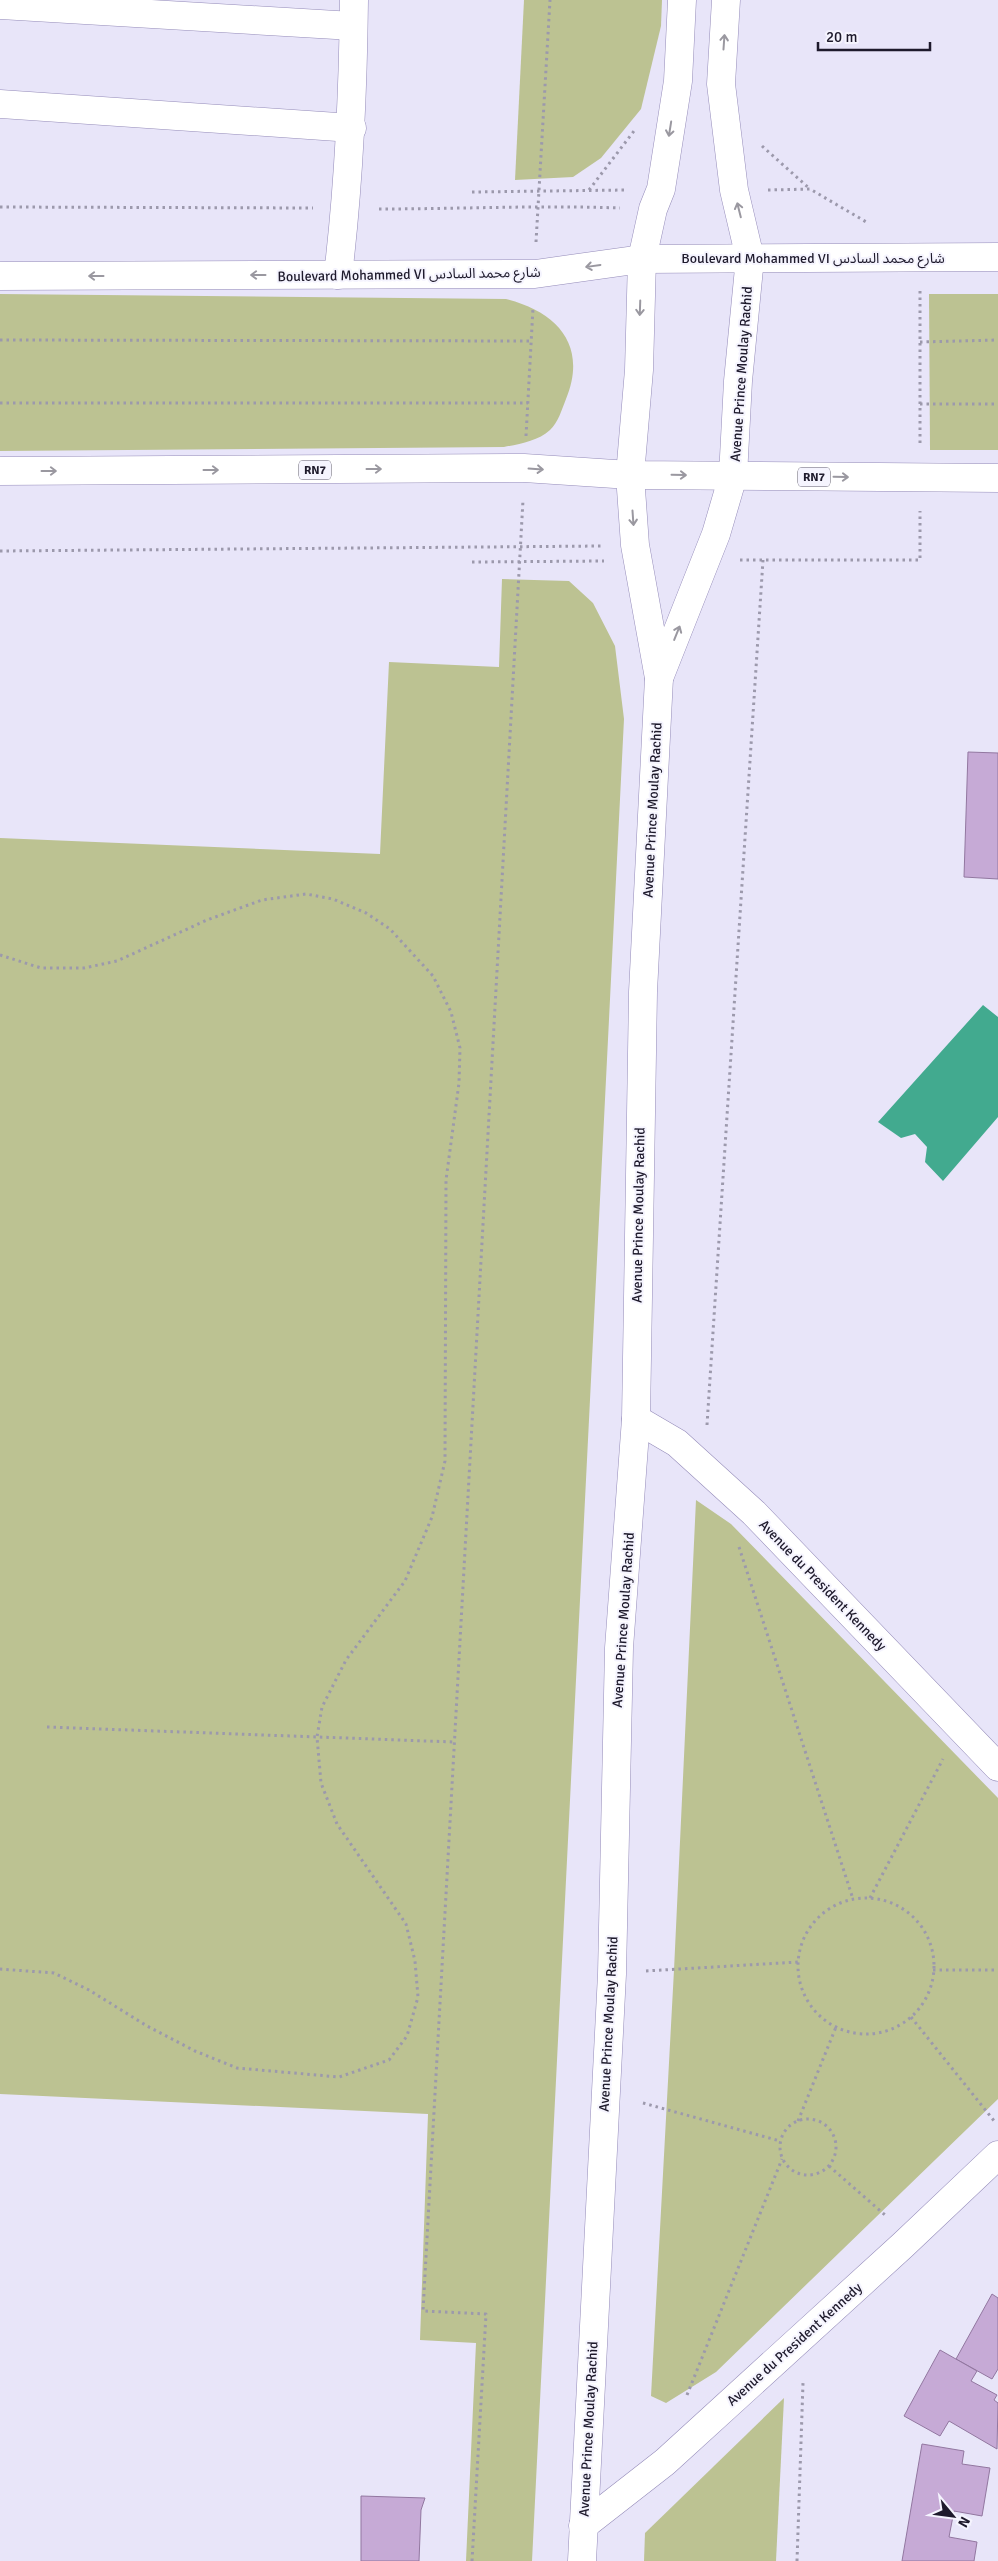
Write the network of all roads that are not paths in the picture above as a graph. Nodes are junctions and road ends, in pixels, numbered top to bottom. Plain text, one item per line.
1 (682, 0) edge
2 (726, 0) edge
3 (0, 5) edge
4 (353, 13) edge
5 (0, 104) edge
6 (352, 128) junction
7 (998, 257) edge
8 (750, 258) junction
9 (642, 259) junction
10 (338, 275) junction
11 (0, 276) edge
12 (0, 471) edge
13 (630, 475) junction
14 (733, 476) junction
15 (998, 478) edge
16 (659, 678) junction
17 (636, 1419) junction
18 (998, 1767) edge
19 (998, 2155) edge
20 (583, 2526) junction
21 (582, 2561) edge

1 -> 9 street, Avenue Prince Moulay Rachid
8 -> 2 street, Avenue Prince Moulay Rachid
3 - 4 street
4 - 6 street
5 - 6 street
6 - 10 street
7 - 8 street, Boulevard Mohammed VI شارع محمد السادس
8 - 9 street, Boulevard Mohammed VI شارع محمد السادس
8 - 14 street, Avenue Prince Moulay Rachid
9 -> 10 street, Boulevard Mohammed VI شارع محمد السادس
9 -> 13 street, Avenue Prince Moulay Rachid
10 -> 11 street, Boulevard Mohammed VI شارع محمد السادس
12 -> 13 street, RN7
13 -> 14 street, RN7
13 -> 16 street, Avenue Prince Moulay Rachid
14 -> 15 street, RN7
16 -> 14 street, Avenue Prince Moulay Rachid
16 - 17 street, Avenue Prince Moulay Rachid
17 - 18 street, Avenue du President Kennedy
17 - 20 street, Avenue Prince Moulay Rachid
19 - 20 street, Avenue du President Kennedy
20 - 21 street, Avenue Prince Moulay Rachid

